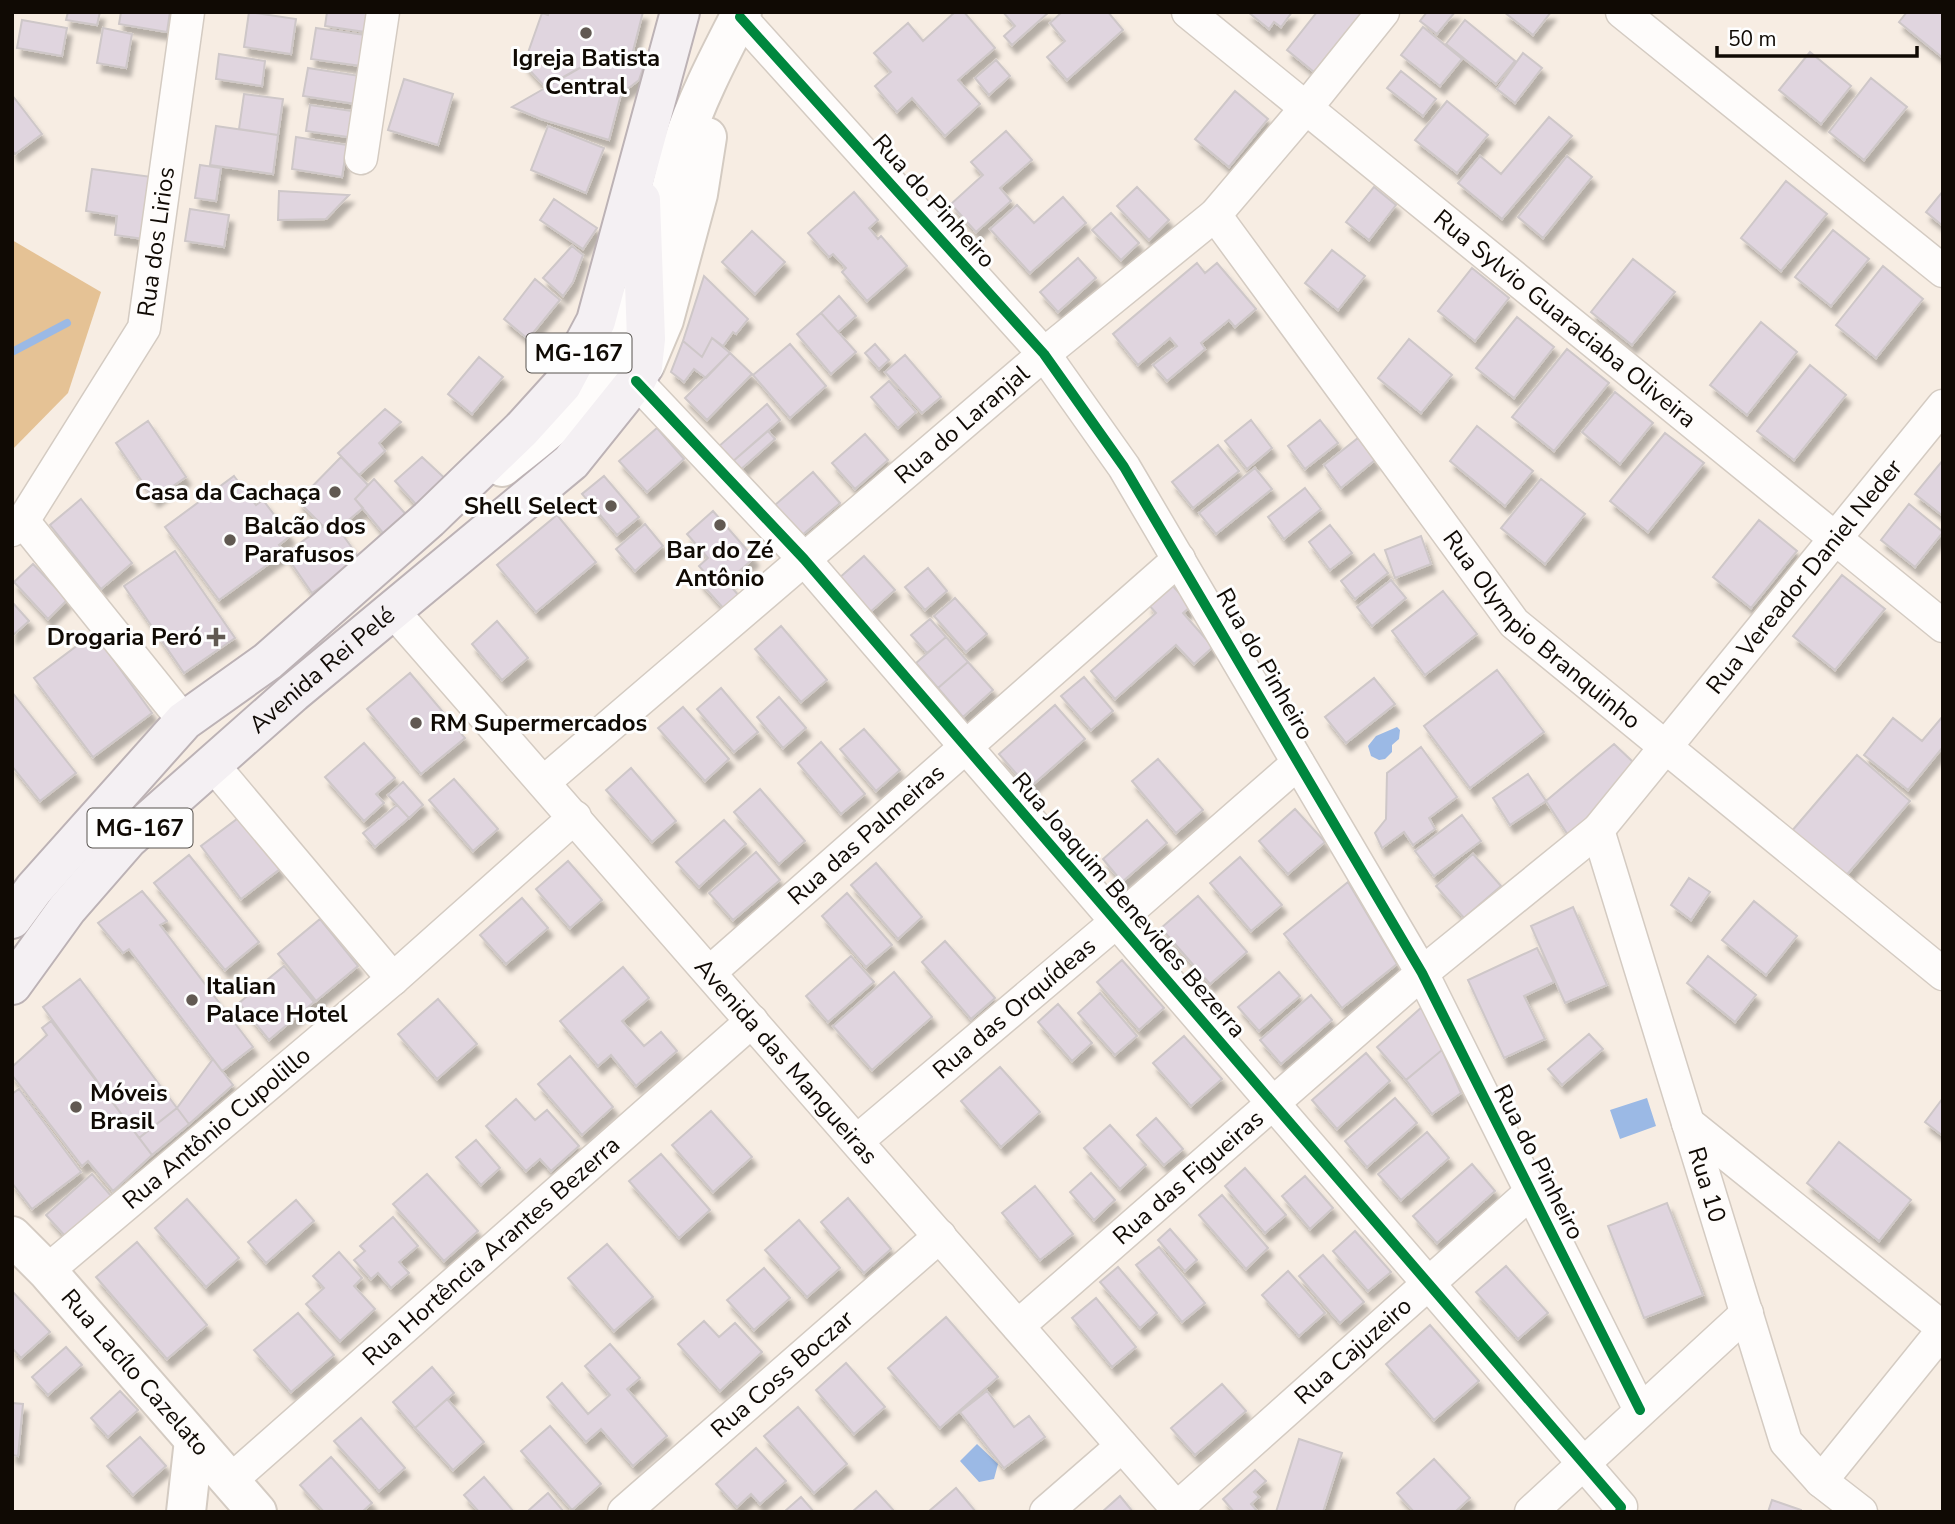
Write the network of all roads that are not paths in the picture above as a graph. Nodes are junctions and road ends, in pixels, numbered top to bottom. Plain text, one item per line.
1 (188, 12) edge
2 (383, 12) edge
3 (680, 12) edge
4 (1188, 12) edge
5 (1383, 12) edge
6 (1622, 12) edge
7 (741, 14) edge
8 (702, 97) junction
9 (1306, 108) junction
10 (644, 139) junction
11 (360, 158) dead end
12 (1215, 215) junction
13 (1943, 271) edge
14 (644, 292) junction
15 (1044, 354) junction
16 (640, 374) junction
17 (1943, 406) edge
18 (429, 519) junction
19 (18, 526) edge
20 (1836, 539) junction
21 (804, 559) junction
22 (1179, 559) junction
23 (393, 611) junction
24 (1943, 626) edge
25 (184, 721) junction
26 (964, 746) junction
27 (1667, 747) junction
28 (1298, 763) junction
29 (213, 765) junction
30 (544, 782) junction
31 (575, 817) junction
32 (1598, 830) junction
33 (12, 919) edge
34 (1116, 922) junction
35 (709, 971) junction
36 (1422, 973) junction
37 (1943, 974) edge
38 (393, 979) junction
39 (12, 985) edge
40 (752, 1021) junction
41 (1271, 1103) junction
42 (1688, 1123) junction
43 (857, 1141) junction
44 (1531, 1192) junction
45 (12, 1236) edge
46 (940, 1236) junction
47 (47, 1271) junction
48 (1427, 1284) junction
49 (1747, 1313) junction
50 (1018, 1326) junction
51 (1943, 1329) edge
52 (1640, 1410) junction
53 (194, 1440) junction
54 (1122, 1446) junction
55 (1582, 1464) junction
56 (230, 1481) junction
57 (1821, 1481) junction
58 (1178, 1510) edge
59 (186, 1512) edge
60 (257, 1512) edge
61 (624, 1512) edge
62 (1046, 1512) edge
63 (1531, 1512) edge
64 (1620, 1512) edge
65 (1861, 1512) edge

1 - 19 street, Rua dos Lirios
2 - 11 street
3 - 10 main road, MG-167
4 - 9 street, Rua Sylvio Guaraciaba Oliveira
5 - 9 street, Rua do Laranjal
6 - 13 street
7 - 8 main road
7 - 15 street, Rua do Pinheiro
8 - 14 main road
8 - 16 main road
9 - 12 street, Rua do Laranjal
9 - 20 street, Rua Sylvio Guaraciaba Oliveira
10 - 14 main road
10 - 18 main road, MG-167
12 - 15 street, Rua do Laranjal
12 - 27 street, Rua Olympio Branquinho
14 - 16 main road
14 - 18 main road
15 - 21 street, Rua do Laranjal
15 - 22 street, Rua do Pinheiro
16 - 21 street, Rua Joaquim Benevides Bezerra
16 - 23 main road, Avenida Rei Pelé / MG-167
17 - 20 street, Rua Vereador Daniel Neder
18 - 25 main road, Avenida Rei Pelé / MG-167
19 - 25 street
20 - 24 street, Rua Sylvio Guaraciaba Oliveira
20 - 27 street, Rua Vereador Daniel Neder
21 - 26 street, Rua Joaquim Benevides Bezerra
21 - 30 street, Rua do Laranjal
22 - 26 street, Rua das Palmeiras
22 - 28 street, Rua do Pinheiro
23 - 29 main road, Avenida Rei Pelé / MG-167
23 - 30 street, Avenida das Mangueiras
25 - 33 main road, Avenida Rei Pelé / MG-167
26 - 34 street, Rua Joaquim Benevides Bezerra
26 - 35 street, Rua das Palmeiras
27 - 32 street, Rua das Figueiras
27 - 37 street, Rua Olympio Branquinho
28 - 34 street, Rua das Orquídeas
28 - 36 street, Rua do Pinheiro
29 - 38 street
29 - 39 main road, Avenida Rei Pelé / MG-167
30 - 31 street, Avenida das Mangueiras
31 - 35 street, Avenida das Mangueiras
31 - 38 street, Rua Antônio Cupolillo
32 - 36 street, Rua das Figueiras
32 - 42 street, Rua 10
34 - 41 street, Rua Joaquim Benevides Bezerra
34 - 43 street, Rua das Orquídeas
35 - 40 street, Avenida das Mangueiras
36 - 41 street, Rua das Figueiras
36 - 44 street, Rua do Pinheiro
38 - 47 street, Rua Antônio Cupolillo
40 - 43 street, Avenida das Mangueiras
40 - 56 street, Rua Hortência Arantes Bezerra
41 - 48 street, Rua Joaquim Benevides Bezerra
41 - 50 street, Rua das Figueiras
42 - 49 street, Rua 10
42 - 51 street
43 - 46 street, Avenida das Mangueiras
44 - 48 street, Rua Cajuzeiro
44 - 52 street, Rua do Pinheiro
45 - 47 main road, Rua Lacílo Cazelato
46 - 50 street, Avenida das Mangueiras
46 - 61 street, Rua Coss Boczar
47 - 53 main road, Rua Lacílo Cazelato
48 - 55 street, Rua Joaquim Benevides Bezerra
48 - 58 street, Rua Cajuzeiro
49 - 52 street
49 - 57 street, Rua 10
50 - 54 street, Avenida das Mangueiras
51 - 57 street
52 - 55 street
53 - 56 main road, Rua Lacílo Cazelato
53 - 59 main road
54 - 58 street, Avenida das Mangueiras
54 - 62 street
55 - 63 street
55 - 64 street, Rua Joaquim Benevides Bezerra
56 - 60 main road, Rua Lacílo Cazelato
57 - 65 street, Rua 10

